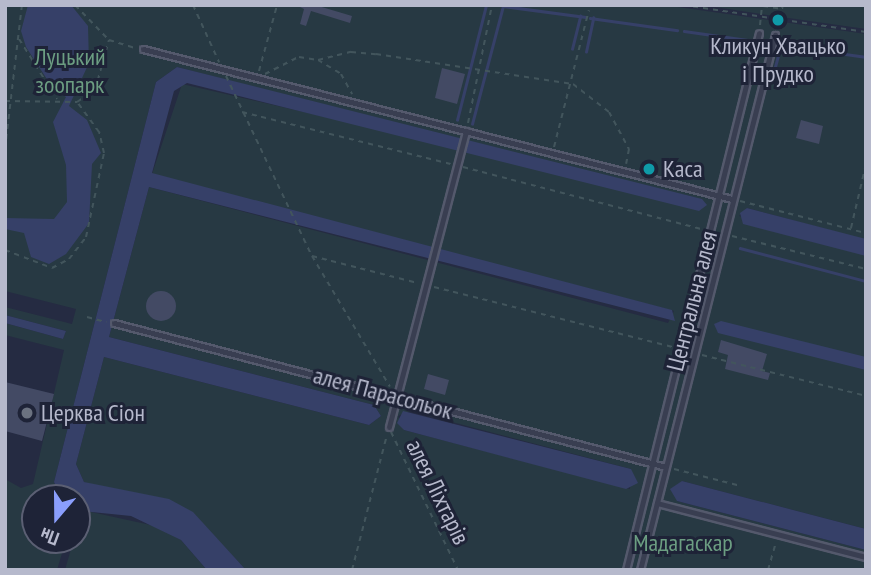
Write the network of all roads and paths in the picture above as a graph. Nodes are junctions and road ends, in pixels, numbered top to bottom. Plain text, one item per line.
1 (23, 5) edge
2 (75, 5) edge
3 (193, 5) edge
4 (277, 5) edge
5 (492, 5) edge
6 (684, 5) edge
7 (762, 6) edge
8 (782, 7) edge
9 (589, 10) dead end
10 (761, 16) junction
11 (779, 19) junction
12 (760, 26) dead end
13 (778, 29) dead end
14 (866, 32) edge
15 (759, 33) dead end
16 (775, 35) dead end
17 (18, 37) junction
18 (108, 40) junction
19 (757, 41) junction
20 (773, 44) junction
21 (143, 49) joint
22 (318, 60) junction
23 (223, 70) junction
24 (480, 73) junction
25 (257, 78) junction
26 (573, 84) junction
27 (11, 100) junction
28 (58, 100) junction
29 (5, 101) edge
30 (77, 102) junction
31 (358, 104) junction
32 (242, 112) junction
33 (466, 131) junction
34 (5, 149) edge
35 (552, 153) junction
36 (866, 164) edge
37 (457, 165) junction
38 (624, 171) junction
39 (5, 172) edge
40 (718, 195) junction
41 (5, 196) edge
42 (733, 199) junction
43 (851, 229) junction
44 (709, 231) junction
45 (866, 233) edge
46 (724, 234) junction
47 (5, 250) edge
48 (312, 256) junction
49 (866, 269) edge
50 (425, 285) junction
51 (87, 317) dead end
52 (114, 323) joint
53 (680, 349) junction
54 (694, 353) junction
55 (866, 396) edge
56 (396, 397) junction
57 (389, 427) junction
58 (652, 463) junction
59 (666, 467) junction
60 (741, 486) dead end
61 (657, 503) junction
62 (778, 534) junction
63 (866, 557) edge
64 (352, 570) edge
65 (458, 570) edge
66 (626, 570) edge
67 (640, 570) edge
68 (768, 570) edge

1 - 17 path
2 - 18 path
3 - 23 path
4 - 25 path
5 - 24 path
6 - 10 path
7 - 8 path
7 - 10 path
8 - 11 path
9 - 26 path
10 - 11 path
10 - 12 path
11 - 13 path
11 - 14 path
15 - 19 street, Центральна алея
16 - 20 street, Центральна алея
17 - 27 path
17 - 28 path
18 - 21 path
18 - 30 path
19 - 20 street
19 - 40 street, Центральна алея
20 - 42 street, Центральна алея
21 - 23 street
22 - 24 path
22 - 25 path
22 - 31 path
23 - 25 street
23 - 32 path
24 - 26 path
24 - 33 path
25 - 31 street
26 - 35 path
26 - 38 path
27 - 28 path
27 - 29 path
27 - 34 path
28 - 30 path
30 - 47 path
31 - 33 street
32 - 37 path
32 - 48 path
33 - 35 street
33 - 37 street
35 - 38 street
36 - 43 path
37 - 44 path
37 - 50 street
38 - 40 street
39 - 41 path
40 - 42 street
40 - 44 street, Центральна алея
42 - 43 path
42 - 46 street, Центральна алея
43 - 45 path
44 - 46 street
44 - 53 street, Центральна алея
46 - 49 path
46 - 54 street, Центральна алея
48 - 50 path
48 - 56 path
50 - 53 path
50 - 56 street
51 - 52 path
52 - 56 street, алея Парасольок
53 - 54 street
53 - 58 street, Центральна алея
54 - 55 path
54 - 59 street, Центральна алея
56 - 57 street
56 - 58 street, алея Парасольок
57 - 64 path
57 - 65 path, алея Ліхтарів
58 - 59 street, алея Парасольок
58 - 66 street, Центральна алея
59 - 60 path
59 - 61 street, Центральна алея
61 - 62 street
61 - 67 street, Центральна алея
62 - 63 street
62 - 68 path

